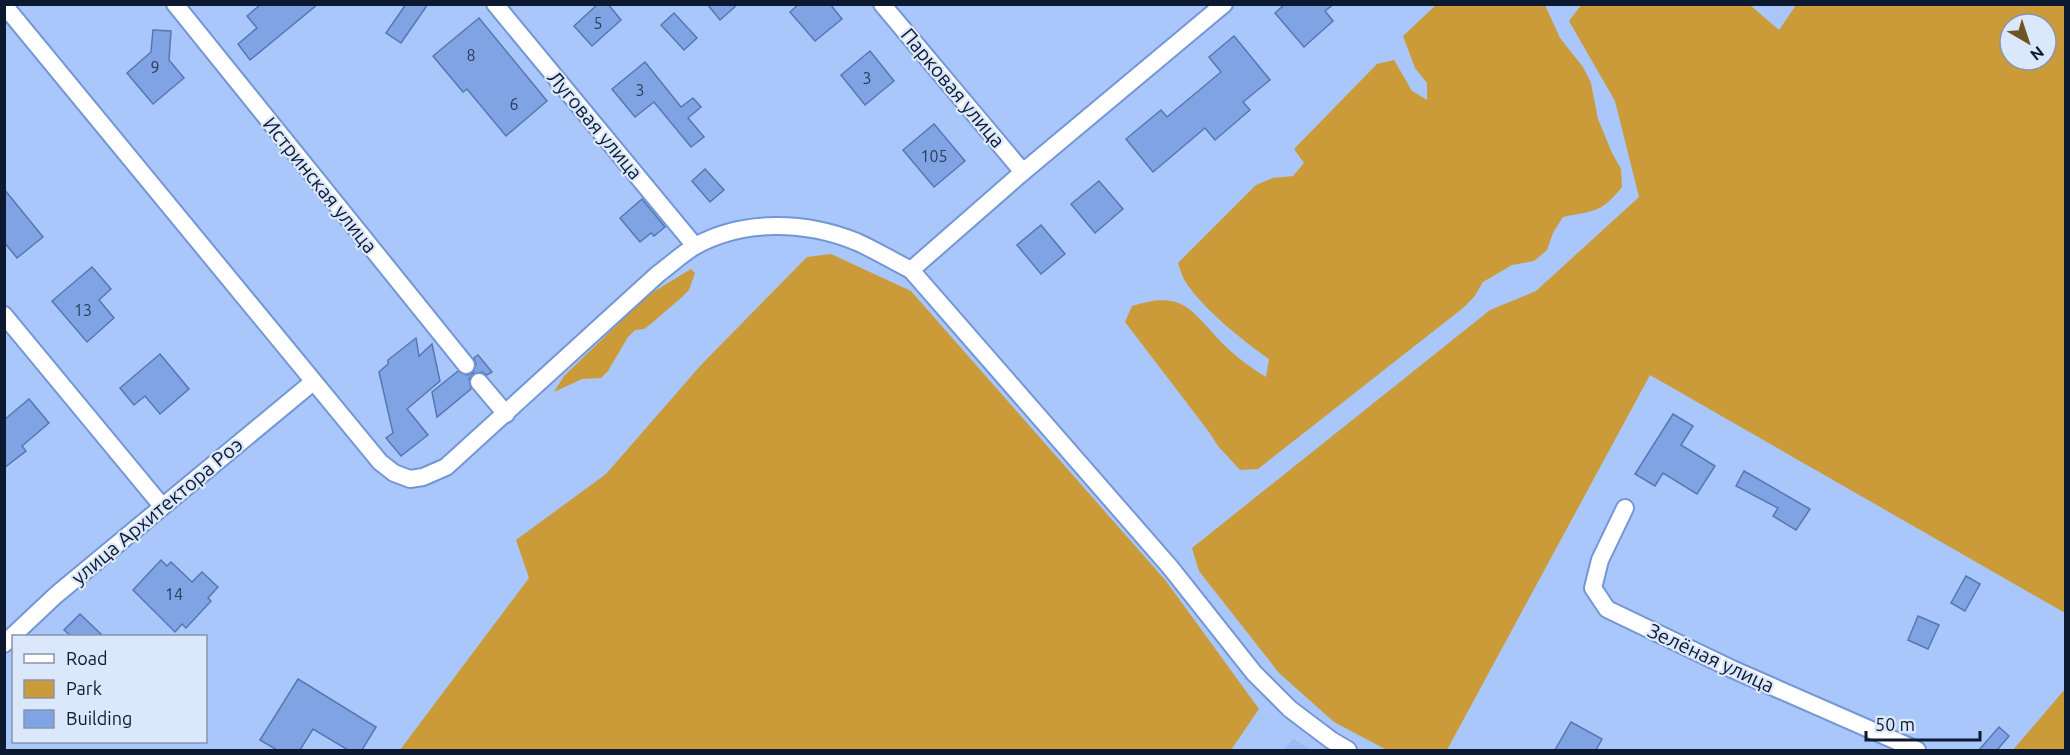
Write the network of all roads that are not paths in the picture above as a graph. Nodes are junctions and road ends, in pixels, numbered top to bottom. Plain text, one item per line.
1 (175, 4) edge
2 (495, 4) edge
3 (882, 4) edge
4 (1224, 4) edge
5 (4, 5) edge
6 (1023, 172) junction
7 (695, 246) junction
8 (911, 270) junction
9 (4, 315) edge
10 (466, 365) dead end
11 (313, 382) junction
12 (479, 382) dead end
13 (506, 414) junction
14 (162, 506) junction
15 (1624, 508) dead end
16 (14, 635) edge
17 (1348, 750) edge
18 (1917, 750) edge

1 - 10 street, Истринская улица
2 - 7 street, Луговая улица
3 - 6 street, Парковая улица
4 - 6 street
5 - 11 street
6 - 8 street
7 - 8 street
7 - 13 street
8 - 17 street
9 - 14 street
11 - 13 street
11 - 14 street, улица Архитектора Роэ
12 - 13 street
14 - 16 street, улица Архитектора Роэ
15 - 18 street, Зелёная улица

